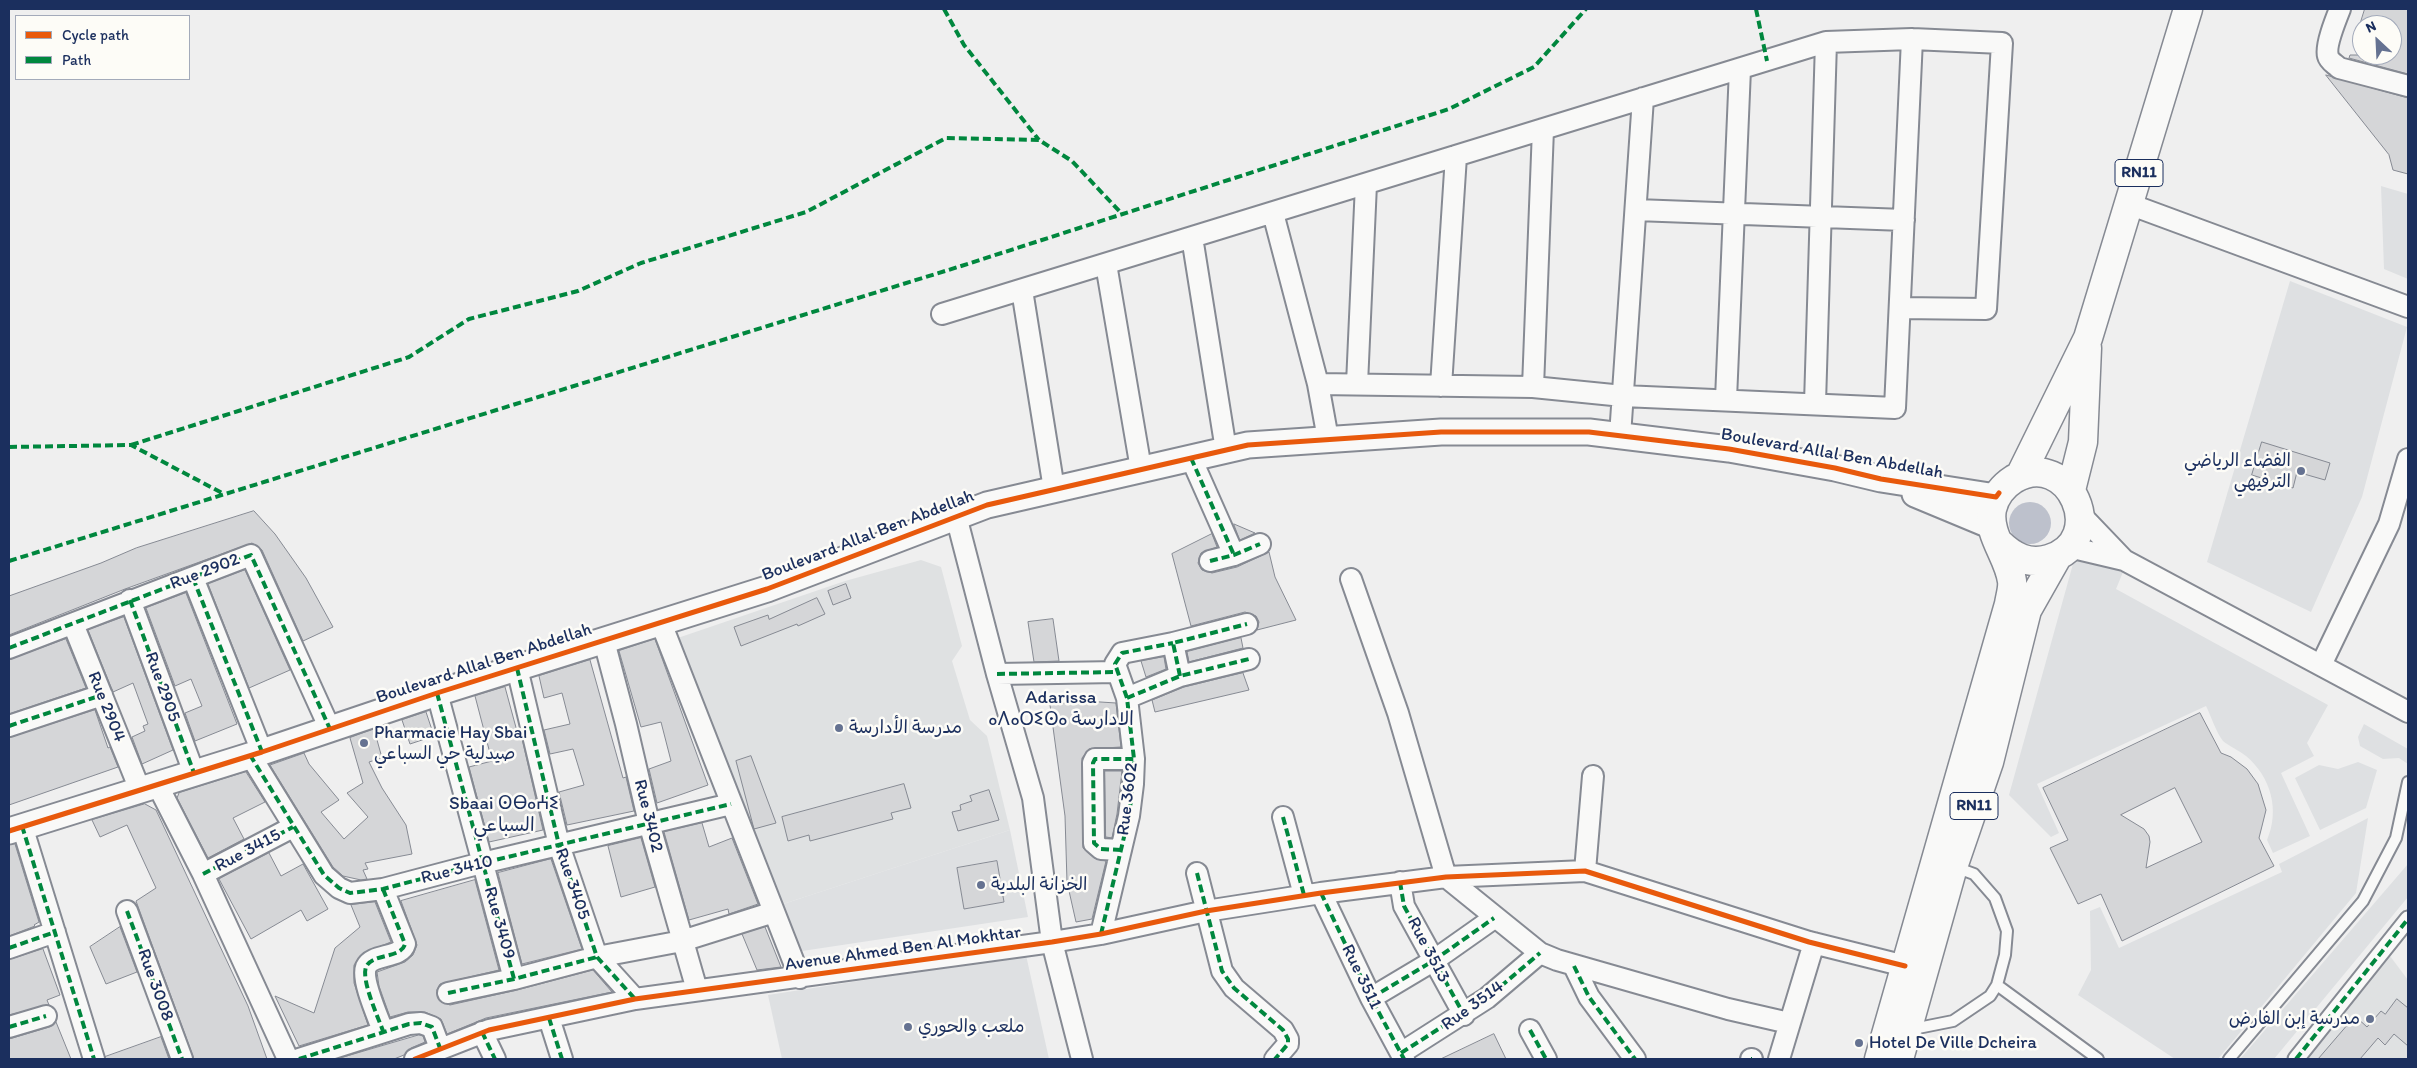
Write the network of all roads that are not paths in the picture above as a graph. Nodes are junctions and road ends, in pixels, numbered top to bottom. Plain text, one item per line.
1 (2188, 9) edge
2 (2340, 9) edge
3 (1912, 39) junction
4 (1826, 42) junction
5 (1740, 69) junction
6 (2408, 86) edge
7 (1643, 98) junction
8 (1543, 129) junction
9 (1456, 156) junction
10 (1366, 184) junction
11 (2129, 204) junction
12 (1636, 210) junction
13 (1273, 213) junction
14 (1734, 213) junction
15 (1821, 217) junction
16 (1904, 220) junction
17 (1192, 237) junction
18 (1106, 264) junction
19 (1022, 290) junction
20 (2408, 307) edge
21 (1900, 308) junction
22 (942, 314) dead end
23 (2088, 338) junction
24 (1318, 384) junction
25 (1356, 384) junction
26 (1441, 386) junction
27 (1533, 387) junction
28 (1623, 396) junction
29 (1726, 399) junction
30 (1815, 403) junction
31 (1620, 436) junction
32 (1328, 439) junction
33 (1226, 450) junction
34 (1191, 458) junction
35 (2408, 459) edge
36 (1141, 469) junction
37 (2020, 476) junction
38 (1881, 480) junction
39 (1054, 489) junction
40 (1999, 493) junction
41 (2076, 502) junction
42 (956, 516) junction
43 (1995, 534) junction
44 (1260, 544) dead end
45 (2063, 552) junction
46 (1234, 555) junction
47 (2124, 560) junction
48 (1210, 561) dead end
49 (193, 578) junction
50 (1351, 580) dead end
51 (130, 600) junction
52 (661, 623) junction
53 (73, 624) junction
54 (1247, 624) dead end
55 (604, 640) junction
56 (1173, 642) junction
57 (9, 648) edge
58 (1249, 659) dead end
59 (2321, 665) junction
60 (516, 668) junction
61 (1116, 668) junction
62 (997, 674) junction
63 (1180, 676) junction
64 (437, 693) junction
65 (102, 695) junction
66 (1127, 698) junction
67 (2408, 712) edge
68 (9, 726) edge
69 (330, 729) junction
70 (256, 754) junction
71 (1134, 759) junction
72 (194, 773) junction
73 (1593, 776) dead end
74 (2408, 782) edge
75 (148, 787) junction
76 (732, 804) junction
77 (1283, 817) dead end
78 (649, 824) junction
79 (294, 827) junction
80 (15, 829) edge
81 (559, 845) junction
82 (1121, 850) junction
83 (482, 863) junction
84 (1953, 867) junction
85 (1585, 871) junction
86 (1197, 873) dead end
87 (203, 874) junction
88 (1446, 877) junction
89 (1400, 882) junction
90 (382, 889) junction
91 (1312, 894) junction
92 (127, 911) dead end
93 (1206, 911) junction
94 (774, 912) junction
95 (1494, 918) junction
96 (2408, 919) edge
97 (55, 932) junction
98 (1101, 934) junction
99 (682, 941) junction
100 (1052, 942) junction
101 (1814, 943) junction
102 (9, 948) edge
103 (1540, 953) junction
104 (597, 957) junction
105 (1434, 962) junction
106 (1574, 966) junction
107 (1905, 966) junction
108 (800, 978) junction
109 (514, 979) junction
110 (1997, 985) junction
111 (697, 990) junction
112 (448, 993) dead end
113 (1370, 998) junction
114 (635, 999) junction
115 (1464, 1014) junction
116 (46, 1016) dead end
117 (549, 1018) junction
118 (1789, 1023) junction
119 (9, 1027) edge
120 (1530, 1030) dead end
121 (1907, 1030) junction
122 (383, 1031) junction
123 (482, 1032) junction
124 (429, 1055) edge
125 (1402, 1056) edge
126 (94, 1059) edge
127 (182, 1059) edge
128 (288, 1059) edge
129 (299, 1059) edge
130 (495, 1059) edge
131 (562, 1059) edge
132 (1082, 1059) edge
133 (1275, 1059) edge
134 (1546, 1059) edge
135 (1635, 1059) edge
136 (1779, 1059) edge
137 (1879, 1059) edge
138 (1899, 1059) edge
139 (2098, 1059) edge
140 (2228, 1059) edge
141 (2296, 1059) edge

1 - 11 main road, RN11
2 - 6 street
3 - 4 street
3 - 16 street
3 - 21 street
4 - 5 street
4 - 15 street
5 - 7 street
5 - 14 street
7 - 8 street
7 - 12 street
8 - 9 street
8 - 27 street
9 - 10 street
9 - 26 street
10 - 13 street
10 - 25 street
11 - 20 street
11 - 23 main road, RN11
12 - 14 street
12 - 28 street
13 - 17 street
13 - 24 street
14 - 15 street
14 - 29 street
15 - 16 street
15 - 30 street
16 - 21 street
17 - 18 street
17 - 33 street
18 - 19 street
18 - 36 street
19 - 22 street
19 - 39 street
21 - 30 street
23 - 37 main road, RN11
23 - 41 main road, RN11
24 - 25 street
24 - 32 street
25 - 26 street
26 - 27 street
27 - 28 street
28 - 29 street
28 - 31 street
29 - 30 street
31 - 32 street, Boulevard Allal Ben Abdellah
31 - 38 street, Boulevard Allal Ben Abdellah
32 - 33 street, Boulevard Allal Ben Abdellah
33 - 34 street, Boulevard Allal Ben Abdellah
34 - 36 street, Boulevard Allal Ben Abdellah
34 - 46 street
35 - 59 street
36 - 39 street, Boulevard Allal Ben Abdellah
37 - 40 main road, RN11
37 - 41 main road
38 - 40 street, Boulevard Allal Ben Abdellah
38 - 43 street, Boulevard Allal Ben Abdellah
39 - 42 street, Boulevard Allal Ben Abdellah
40 - 43 main road, RN11
41 - 45 main road, RN11
41 - 47 street
42 - 52 street, Boulevard Allal Ben Abdellah
42 - 62 street
43 - 45 main road
43 - 107 main road, RN11
44 - 46 street
45 - 47 street
45 - 84 main road, RN11
46 - 48 street
47 - 59 street
49 - 51 street, Rue 2902
49 - 69 street, Rue 2902
49 - 70 street, Rue 3410
50 - 88 street
51 - 53 street, Rue 2902
51 - 72 street, Rue 2905
52 - 55 street, Boulevard Allal Ben Abdellah
52 - 76 street
53 - 57 street, Rue 2902
53 - 65 street, Rue 2904
54 - 56 street
55 - 60 street, Boulevard Allal Ben Abdellah
55 - 78 street, Rue 3402
56 - 61 street
56 - 63 street
58 - 63 street
59 - 67 street
60 - 64 street, Boulevard Allal Ben Abdellah
60 - 81 street, Rue 3405
61 - 62 street
61 - 66 street, Rue 3602
62 - 100 street
63 - 66 street
64 - 69 street, Boulevard Allal Ben Abdellah
64 - 83 street, Rue 3409
65 - 68 street
65 - 75 street, Rue 2904
66 - 71 street, Rue 3602
69 - 70 street, Boulevard Allal Ben Abdellah
70 - 72 street, Boulevard Allal Ben Abdellah
70 - 79 street, Rue 3410
71 - 82 street, Rue 3602
71 - 82 street
72 - 75 street, Boulevard Allal Ben Abdellah
73 - 85 street
74 - 140 lane
75 - 80 street, Boulevard Allal Ben Abdellah
75 - 87 street, Rue 2904
76 - 78 street, Rue 3410
76 - 94 street
77 - 91 street, Rue 3511
78 - 81 street, Rue 3410
78 - 99 street, Rue 3402
79 - 87 street, Rue 3415
79 - 90 street, Rue 3410
80 - 97 street
81 - 83 street, Rue 3410
81 - 104 street, Rue 3405
82 - 98 street, Rue 3602
83 - 90 street, Rue 3410
83 - 109 street, Rue 3409
84 - 110 lane
84 - 121 main road, RN11
85 - 88 street, Avenue Ahmed Ben Al Mokhtar
85 - 101 street, Avenue Ahmed Ben Al Mokhtar
86 - 93 street
87 - 128 street, Rue 2904
88 - 89 street, Avenue Ahmed Ben Al Mokhtar
88 - 95 street
89 - 91 street, Avenue Ahmed Ben Al Mokhtar
89 - 105 street, Rue 3513
90 - 122 street
91 - 93 street, Avenue Ahmed Ben Al Mokhtar
91 - 113 street, Rue 3511
92 - 127 street, Rue 3008
93 - 98 street, Avenue Ahmed Ben Al Mokhtar
93 - 133 street
94 - 99 street
94 - 108 street
95 - 103 street
95 - 105 street
96 - 141 street
97 - 102 street
97 - 126 street
98 - 100 street, Avenue Ahmed Ben Al Mokhtar
99 - 104 street
99 - 111 street, Rue 3402
100 - 108 street, Avenue Ahmed Ben Al Mokhtar
100 - 132 street
101 - 107 street, Avenue Ahmed Ben Al Mokhtar
101 - 118 street
103 - 106 street
103 - 115 street, Rue 3514
104 - 109 street
104 - 114 street, Rue 3405
105 - 113 street
105 - 115 street, Rue 3513
106 - 118 street
106 - 135 street
107 - 137 main road, RN11
108 - 111 street, Avenue Ahmed Ben Al Mokhtar
109 - 112 street
110 - 121 lane
110 - 139 lane
111 - 114 street, Avenue Ahmed Ben Al Mokhtar
113 - 125 street, Rue 3511
114 - 117 street, Avenue Ahmed Ben Al Mokhtar
115 - 125 street, Rue 3514
116 - 119 street
117 - 123 street, Avenue Ahmed Ben Al Mokhtar
117 - 131 street
118 - 136 street
120 - 134 street
121 - 138 main road, RN11
122 - 124 street
122 - 129 street
123 - 124 street, Avenue Ahmed Ben Al Mokhtar
123 - 130 street

